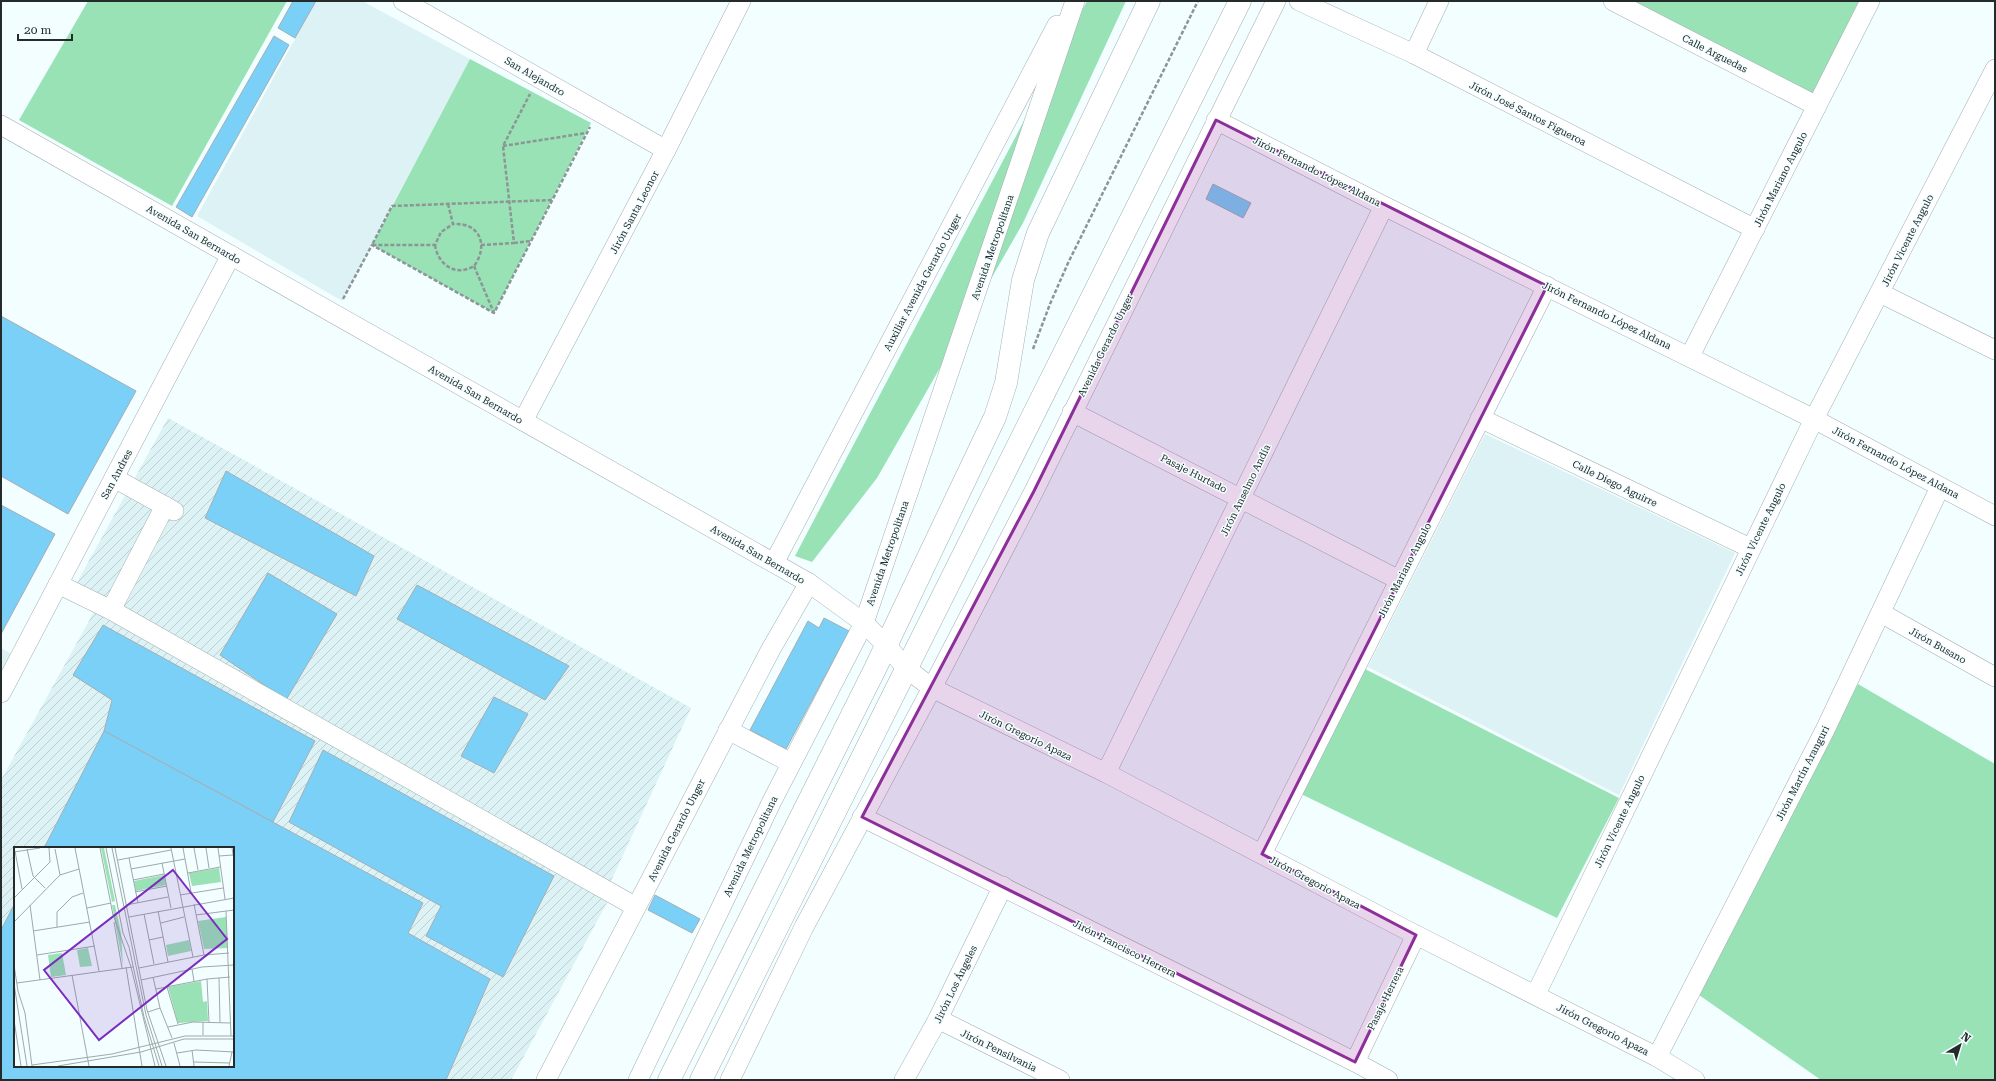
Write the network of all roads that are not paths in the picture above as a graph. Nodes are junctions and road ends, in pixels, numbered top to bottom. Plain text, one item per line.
1 (403, 1) edge
2 (741, 1) edge
3 (1070, 1) edge
4 (1075, 1) edge
5 (1149, 1) edge
6 (1240, 1) edge
7 (1276, 1) edge
8 (1299, 1) edge
9 (1439, 1) edge
10 (1613, 1) edge
11 (1870, 1) edge
12 (1414, 54) junction
13 (1995, 69) edge
14 (1817, 106) junction
15 (1216, 120) junction
16 (1, 125) edge
17 (666, 150) junction
18 (1384, 206) junction
19 (1755, 229) junction
20 (231, 255) junction
21 (1547, 286) junction
22 (1880, 293) junction
23 (1995, 350) edge
24 (1690, 356) junction
25 (1072, 412) junction
26 (1480, 418) junction
27 (1814, 419) junction
28 (523, 421) junction
29 (114, 478) junction
30 (1940, 486) junction
31 (1241, 497) junction
32 (1995, 516) edge
33 (1750, 548) junction
34 (774, 563) junction
35 (1399, 580) junction
36 (809, 583) junction
37 (58, 584) junction
38 (110, 610) junction
39 (1881, 612) junction
40 (864, 623) junction
41 (886, 645) junction
42 (907, 669) junction
43 (1995, 677) edge
44 (932, 688) junction
45 (1, 692) edge
46 (728, 730) junction
47 (791, 764) junction
48 (1106, 773) junction
49 (862, 817) junction
50 (1262, 854) junction
51 (1003, 886) junction
52 (636, 907) junction
53 (1416, 935) junction
54 (1536, 994) junction
55 (938, 1019) junction
56 (1657, 1057) junction
57 (1355, 1062) junction
58 (546, 1080) edge
59 (638, 1080) edge
60 (669, 1080) edge
61 (701, 1080) edge
62 (730, 1080) edge
63 (904, 1080) edge
64 (1058, 1080) edge
65 (1388, 1080) edge
66 (1696, 1080) edge

1 - 17 street, San Alejandro
2 - 17 street, Jirón Santa Leonor
3 - 34 street, Auxiliar Avenida Gerardo Unger
4 - 40 street, Avenida Metropolitana
5 - 41 main road
6 - 42 main road
7 - 15 street, Avenida Gerardo Unger
8 - 12 street, Jirón José Santos Figueroa
9 - 12 street
10 - 14 street, Calle Arguedas
11 - 14 street, Jirón Mariano Angulo
12 - 19 street, Jirón José Santos Figueroa
13 - 22 street, Jirón Vicente Angulo
14 - 19 street, Jirón Mariano Angulo
15 - 18 street, Jirón Fernando López Aldana
15 - 25 street, Avenida Gerardo Unger
16 - 20 street, Avenida San Bernardo
17 - 28 street, Jirón Santa Leonor
18 - 21 street, Jirón Fernando López Aldana
18 - 31 street, Jirón Anselmo Andía
19 - 24 street, Jirón Mariano Angulo
20 - 28 street, Avenida San Bernardo
20 - 29 street, San Andres
21 - 24 street, Jirón Fernando López Aldana
21 - 26 street, Jirón Mariano Angulo
22 - 23 street
22 - 27 street, Jirón Vicente Angulo
24 - 27 street, Jirón Fernando López Aldana
25 - 31 street, Pasaje Hurtado
25 - 44 street, Avenida Gerardo Unger
26 - 33 street, Calle Diego Aguirre
26 - 35 street, Jirón Mariano Angulo
27 - 30 street, Jirón Fernando López Aldana
27 - 33 street, Jirón Vicente Angulo
28 - 34 street, Avenida San Bernardo
29 - 37 street, San Andres
29 - 38 street
30 - 32 street, Jirón Fernando López Aldana
30 - 39 street, Jirón Martín Aranguri
31 - 35 street, Pasaje Hurtado
31 - 48 street, Jirón Anselmo Andía
33 - 54 street, Jirón Vicente Angulo
34 - 36 street, Avenida San Bernardo
35 - 50 street, Jirón Mariano Angulo
36 - 40 street, Avenida San Bernardo
36 - 46 street, Avenida Gerardo Unger
37 - 38 street
37 - 45 street, San Andres
38 - 52 street
39 - 43 street, Jirón Busano
39 - 56 street, Jirón Martín Aranguri
40 - 41 street, Avenida San Bernardo
40 - 47 street, Avenida Metropolitana
41 - 42 street, Avenida San Bernardo
41 - 60 main road
42 - 44 street, Avenida San Bernardo
42 - 61 main road
44 - 48 street, Jirón Gregorio Apaza
44 - 49 street
46 - 47 street
46 - 52 street, Avenida Gerardo Unger
47 - 59 street, Avenida Metropolitana
48 - 50 street, Jirón Gregorio Apaza
49 - 51 street, Jirón Francisco Herrera
49 - 62 street
50 - 53 street, Jirón Gregorio Apaza
51 - 55 street, Jirón Los Ángeles
51 - 57 street, Jirón Francisco Herrera
52 - 58 street, Avenida Gerardo Unger
53 - 54 street, Jirón Gregorio Apaza
53 - 57 street, Pasaje Herrera
54 - 56 street, Jirón Gregorio Apaza
55 - 63 street, Jirón Los Ángeles
55 - 64 street, Jirón Pensilvania
56 - 66 street, Jirón Gregorio Apaza
57 - 65 street, Jirón Francisco Herrera

